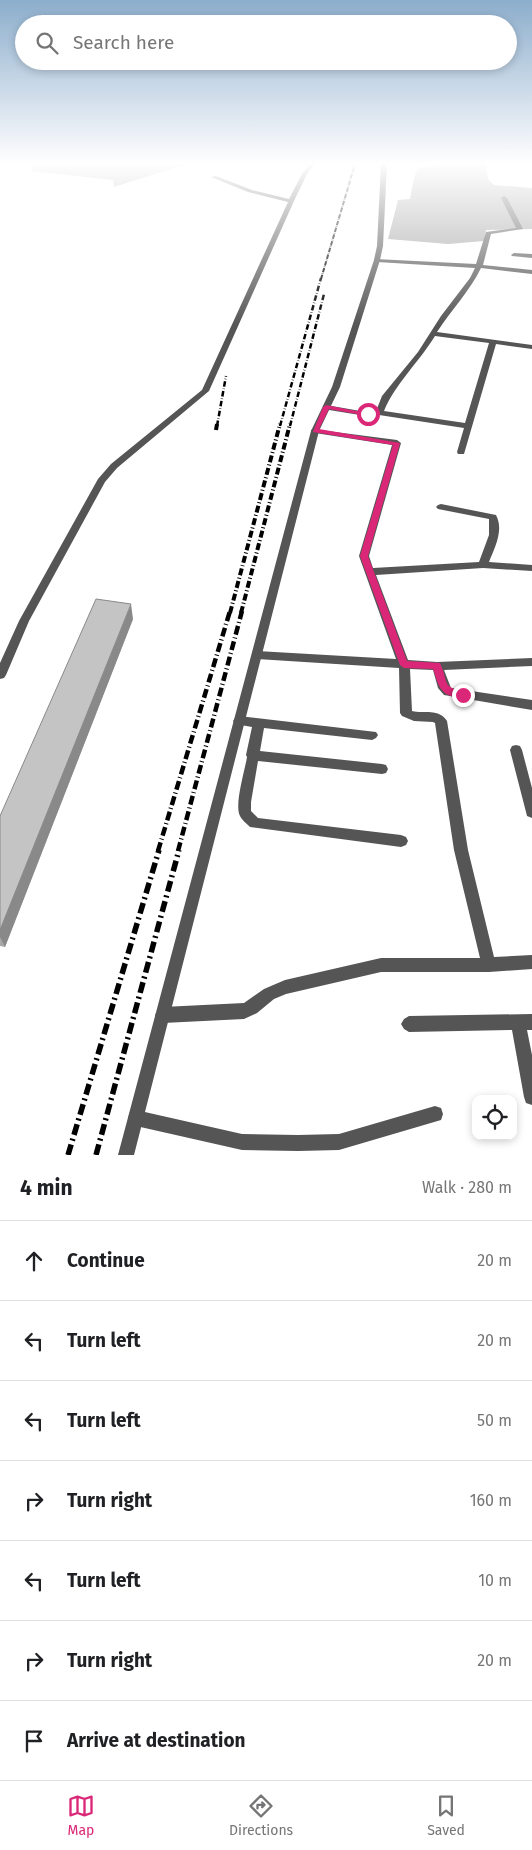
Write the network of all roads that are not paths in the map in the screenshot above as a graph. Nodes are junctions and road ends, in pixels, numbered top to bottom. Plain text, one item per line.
1 (283, 218) edge
2 (381, 218) edge
3 (514, 218) edge
4 (514, 255) dead end
5 (532, 256) edge
6 (377, 260) junction
7 (479, 266) junction
8 (532, 272) edge
9 (433, 334) junction
10 (493, 342) junction
11 (532, 347) edge
12 (326, 407) junction
13 (379, 413) junction
14 (468, 426) junction
15 (315, 431) junction
16 (462, 452) dead end
17 (441, 507) dead end
18 (484, 565) junction
19 (532, 568) edge
20 (370, 572) junction
21 (257, 655) junction
22 (532, 662) edge
23 (404, 665) junction
24 (437, 666) junction
25 (0, 675) edge
26 (532, 705) edge
27 (239, 721) junction
28 (259, 723) junction
29 (372, 735) dead end
30 (516, 750) dead end
31 (252, 755) junction
32 (382, 769) dead end
33 (531, 806) edge
34 (401, 841) dead end
35 (532, 962) edge
36 (489, 966) junction
37 (163, 1015) junction
38 (525, 1022) edge
39 (410, 1024) dead end
40 (532, 1097) edge
41 (435, 1114) dead end
42 (136, 1118) junction
43 (126, 1155) edge

1 - 25 street
2 - 6 street
3 - 7 street
4 - 5 street
6 - 7 street
6 - 12 street
7 - 8 street
7 - 9 street
9 - 10 street
9 - 13 street
10 - 11 street
10 - 14 street
12 - 13 street
12 - 15 street
13 - 14 street
14 - 16 street
15 - 20 street
15 - 21 street
17 - 18 street
18 - 19 street
18 - 20 street
20 - 23 street
21 - 23 street
21 - 27 street
22 - 24 street
23 - 24 street
23 - 36 street
24 - 26 street
27 - 28 street
27 - 37 street
28 - 29 street
28 - 31 street
30 - 33 street
31 - 32 street
31 - 34 street
35 - 36 street
36 - 37 street
37 - 42 street
38 - 39 street
38 - 40 street
41 - 42 street
42 - 43 street

